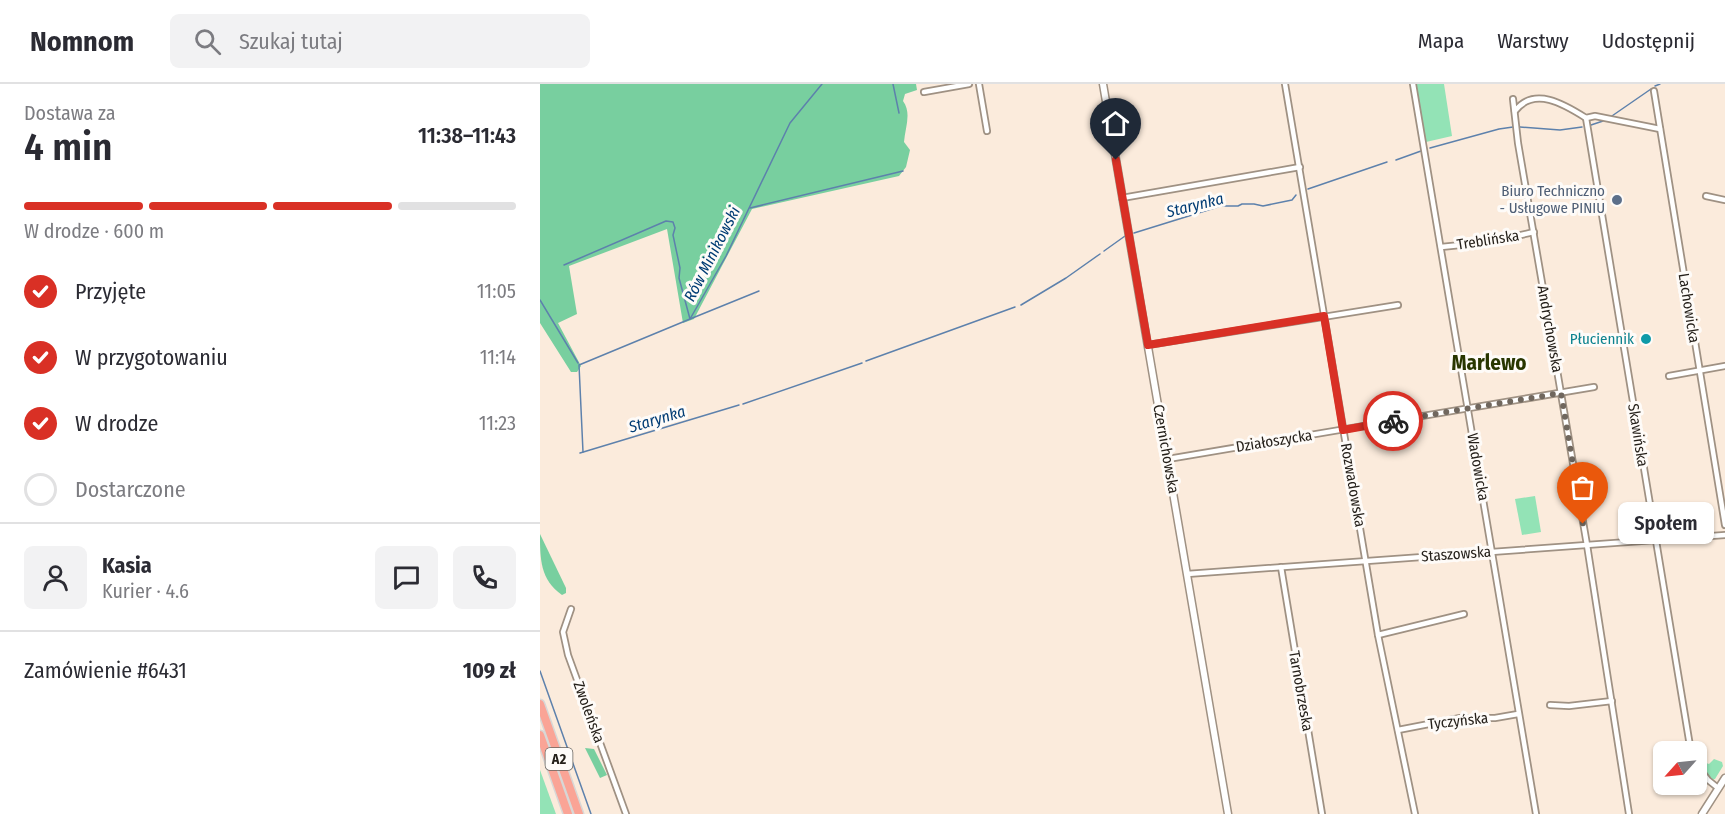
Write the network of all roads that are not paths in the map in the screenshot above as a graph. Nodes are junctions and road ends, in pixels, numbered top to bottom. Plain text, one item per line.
1 (969, 84) edge
2 (979, 84) edge
3 (1103, 84) edge
4 (1285, 84) edge
5 (1413, 84) edge
6 (1654, 91) dead end
7 (924, 92) dead end
8 (1513, 99) dead end
9 (1514, 112) junction
10 (1586, 118) junction
11 (1660, 129) junction
12 (987, 131) dead end
13 (1300, 167) junction
14 (1706, 196) dead end
15 (1122, 198) junction
16 (1725, 200) edge
17 (1534, 232) junction
18 (1441, 248) junction
19 (1398, 305) dead end
20 (1324, 316) junction
21 (1148, 345) junction
22 (1725, 366) edge
23 (1699, 370) junction
24 (1669, 376) dead end
25 (1594, 387) dead end
26 (1561, 393) junction
27 (1468, 408) junction
28 (1343, 430) junction
29 (1168, 459) junction
30 (1725, 525) edge
31 (1725, 535) edge
32 (1655, 540) junction
33 (1587, 545) junction
34 (1493, 552) junction
35 (1366, 561) junction
36 (1281, 567) junction
37 (1187, 574) junction
38 (571, 609) dead end
39 (1464, 614) dead end
40 (1378, 635) junction
41 (1612, 701) junction
42 (540, 704) edge
43 (1550, 705) dead end
44 (1518, 714) junction
45 (1398, 730) junction
46 (540, 735) edge
47 (1689, 741) edge
48 (1725, 778) edge
49 (1707, 779) edge
50 (1718, 788) junction
51 (568, 814) edge
52 (579, 814) edge
53 (626, 814) edge
54 (1228, 814) edge
55 (1322, 814) edge
56 (1415, 814) edge
57 (1536, 814) edge
58 (1629, 814) edge
59 (1702, 814) edge

1 - 7 street
2 - 12 street
3 - 15 street, Czernichowska
4 - 13 street, Rozwadowska
5 - 18 street, Wadowicka
6 - 11 street, Lachowicka
8 - 9 street, Andrychowska
9 - 10 street
9 - 17 street, Andrychowska
10 - 11 street
10 - 32 street, Skawińska
11 - 23 street, Lachowicka
13 - 15 street
13 - 20 street, Rozwadowska
14 - 16 street
15 - 21 street, Czernichowska
17 - 18 street, Treblińska
17 - 26 street, Andrychowska
18 - 27 street, Wadowicka
19 - 20 street
20 - 21 street
20 - 28 street, Rozwadowska
21 - 29 street, Czernichowska
22 - 23 street
23 - 24 street
23 - 30 street, Lachowicka
25 - 26 street, Działoszycka
26 - 27 street, Działoszycka
26 - 33 street, Andrychowska
27 - 28 street, Działoszycka
27 - 34 street, Wadowicka
28 - 29 street, Działoszycka
28 - 35 street, Rozwadowska
29 - 37 street, Czernichowska
31 - 32 street, Staszowska
32 - 33 street, Staszowska
32 - 47 street, Skawińska
33 - 34 street, Staszowska
33 - 41 street, Andrychowska
34 - 35 street, Staszowska
34 - 44 street, Wadowicka
35 - 36 street, Staszowska
35 - 40 street, Rozwadowska
36 - 37 street, Staszowska
36 - 55 street, Tarnobrzeska
37 - 54 street, Czernichowska
38 - 53 street, Zwoleńska
39 - 40 street
40 - 45 street, Rozwadowska
41 - 43 street
41 - 58 street, Andrychowska
42 - 52 highway, A2
44 - 45 street, Tyczyńska
44 - 57 street, Wadowicka
45 - 56 street, Rozwadowska
46 - 51 highway, A2
48 - 50 street
49 - 50 street
50 - 59 street

